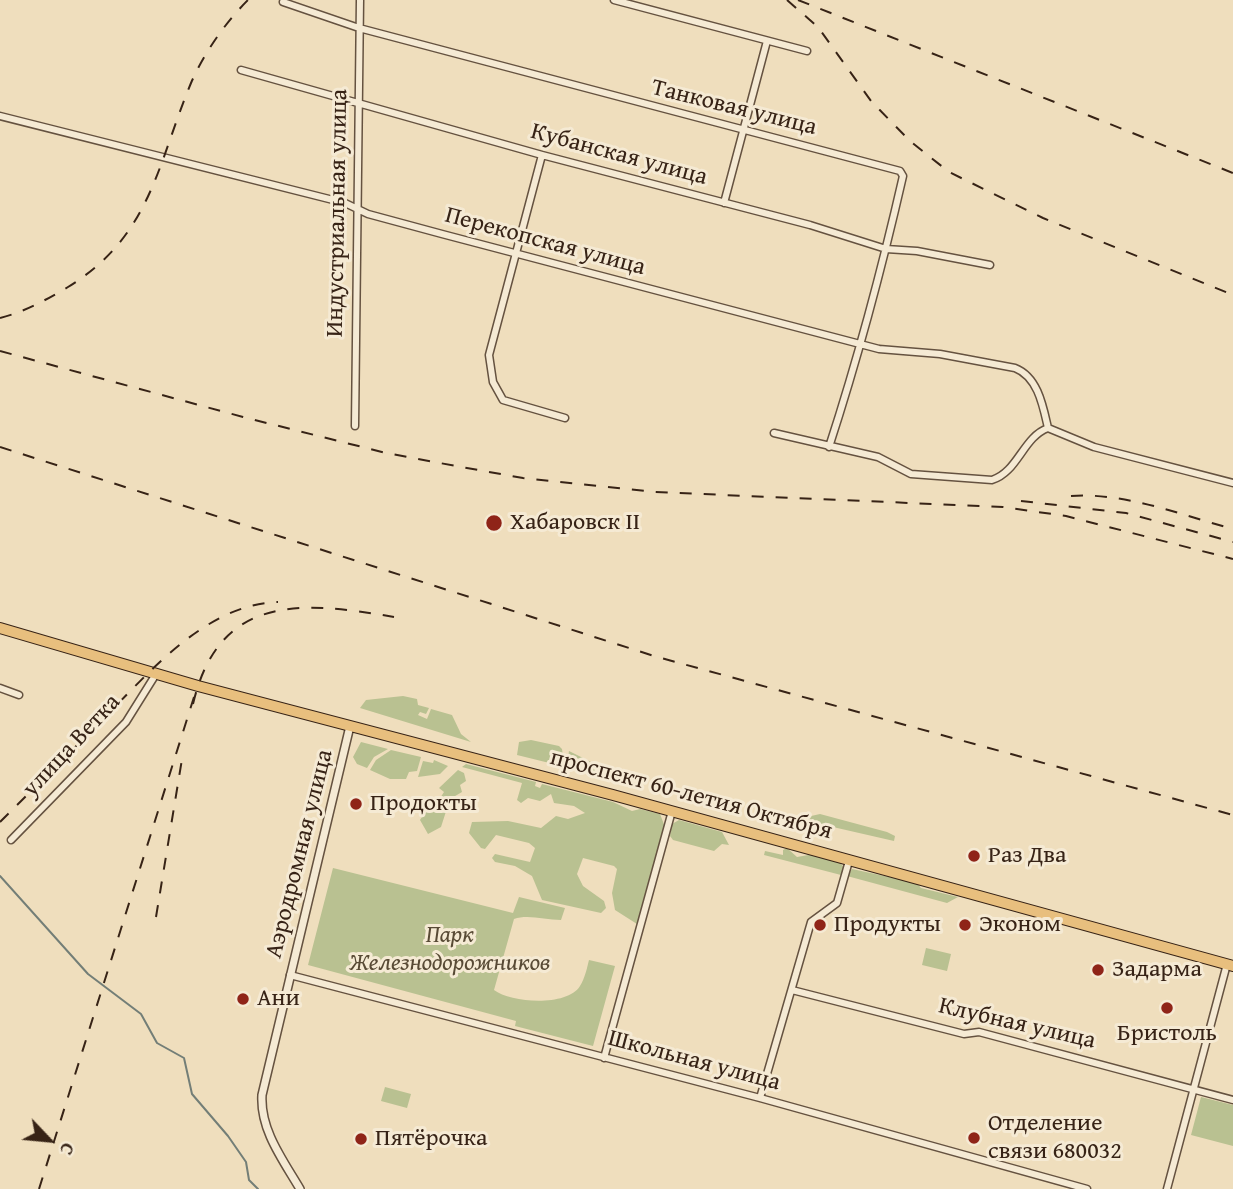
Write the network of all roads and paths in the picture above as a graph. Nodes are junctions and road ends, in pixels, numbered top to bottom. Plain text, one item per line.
1 (360, 0) edge
2 (614, 0) edge
3 (283, 2) dead end
4 (359, 28) junction
5 (767, 41) junction
6 (807, 51) dead end
7 (241, 70) dead end
8 (358, 103) junction
9 (0, 116) edge
10 (743, 130) junction
11 (542, 155) junction
12 (724, 203) junction
13 (356, 207) junction
14 (886, 249) junction
15 (514, 254) junction
16 (990, 265) dead end
17 (861, 344) junction
18 (565, 418) dead end
19 (355, 426) dead end
20 (1048, 428) junction
21 (774, 433) dead end
22 (829, 447) junction
23 (1233, 483) edge
24 (0, 622) edge
25 (0, 628) edge
26 (137, 668) junction
27 (156, 674) junction
28 (0, 688) edge
29 (19, 695) dead end
30 (351, 726) junction
31 (672, 811) junction
32 (11, 840) dead end
33 (849, 861) junction
34 (1230, 965) edge
35 (290, 975) junction
36 (792, 990) junction
37 (604, 1058) junction
38 (1194, 1090) junction
39 (760, 1098) junction
40 (1233, 1100) edge
41 (300, 1189) edge
42 (1087, 1189) edge
43 (1167, 1189) edge

1 - 4 street, Индустриальная улица
2 - 5 street
3 - 4 street, Танковая улица
4 - 8 street, Индустриальная улица
4 - 10 street, Танковая улица
5 - 6 street
5 - 10 street
7 - 8 street, Кубанская улица
8 - 11 street, Кубанская улица
8 - 13 street, Индустриальная улица
9 - 13 street, Перекопская улица
10 - 12 street
10 - 14 street, Танковая улица
11 - 12 street, Кубанская улица
11 - 15 street
12 - 14 street, Кубанская улица
13 - 15 street, Перекопская улица
13 - 19 street, Индустриальная улица
14 - 16 street, Кубанская улица
14 - 17 street, Танковая улица
15 - 17 street, Перекопская улица
15 - 18 street
17 - 20 street, Перекопская улица
17 - 22 street, Танковая улица
20 - 22 street
20 - 23 street
21 - 22 street
24 - 26 highway, проспект 60-летия Октября
25 - 26 highway, проспект 60-летия Октября
26 - 27 highway, проспект 60-летия Октября
27 - 30 highway, проспект 60-летия Октября
27 - 32 street, улица Ветка
28 - 29 street
30 - 31 highway, проспект 60-летия Октября
30 - 35 street, Аэродромная улица
31 - 33 highway, проспект 60-летия Октября
31 - 37 street
33 - 34 highway, проспект 60-летия Октября
33 - 36 street
34 - 38 street
35 - 37 street, Школьная улица
35 - 41 street, Аэродромная улица
36 - 38 street, Клубная улица
36 - 39 street
37 - 39 street, Школьная улица
38 - 40 street, Клубная улица
38 - 43 street
39 - 42 street, Школьная улица

